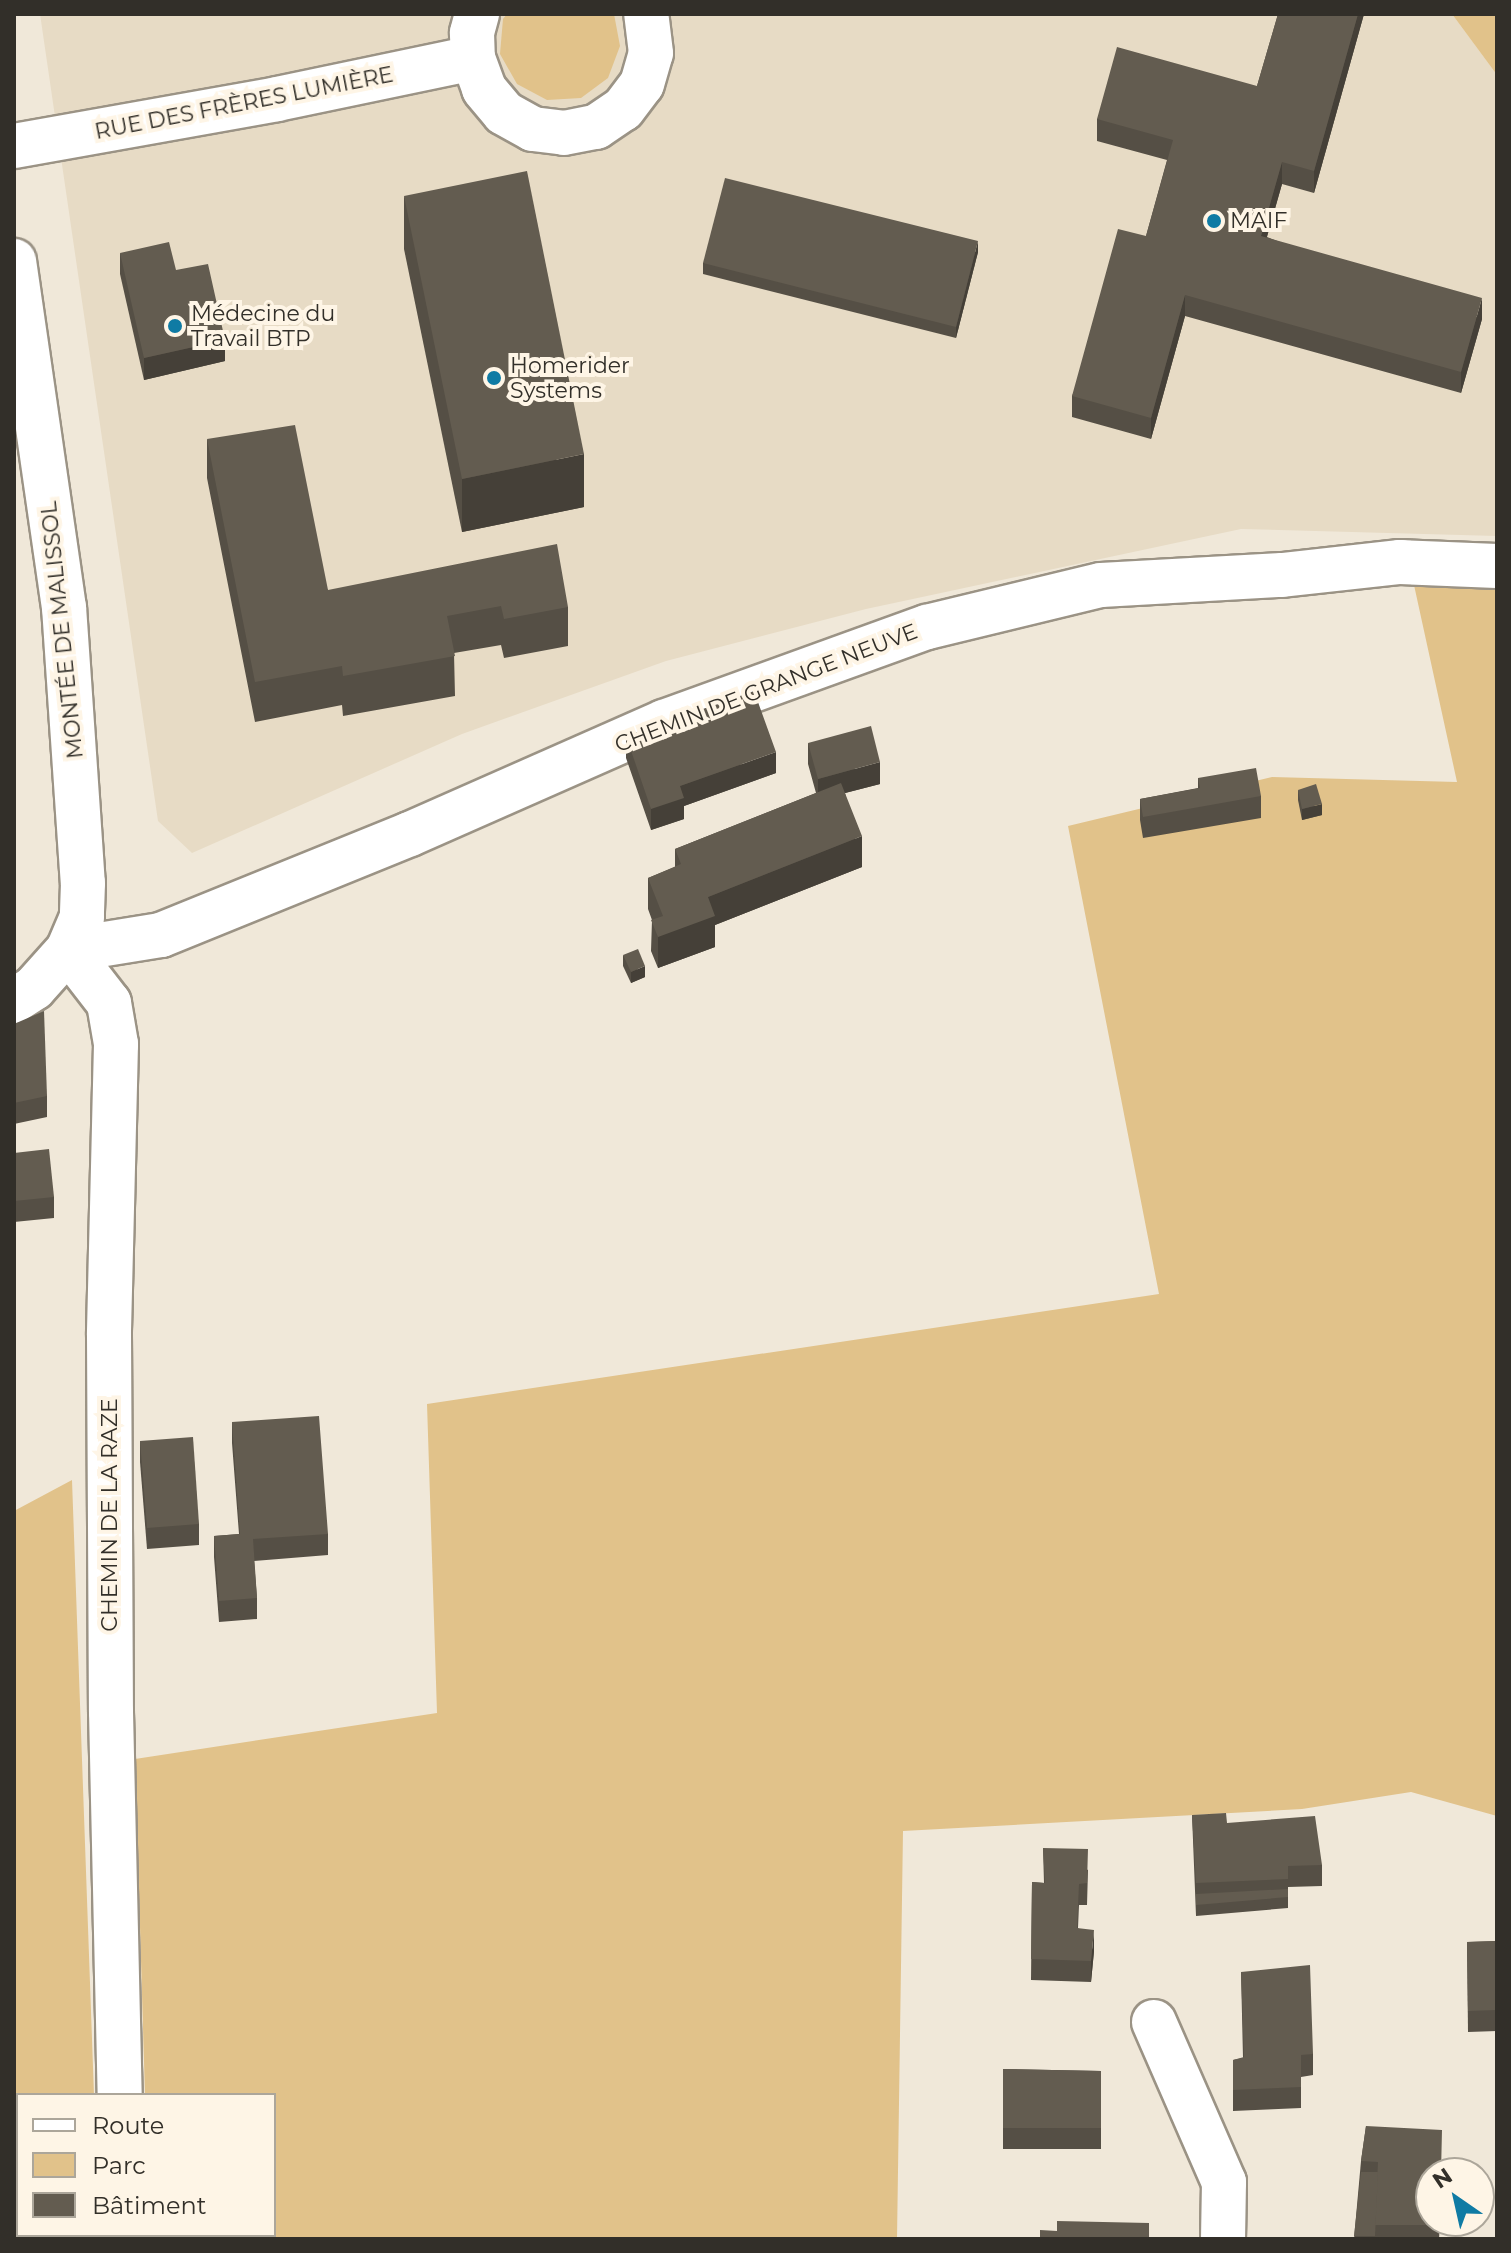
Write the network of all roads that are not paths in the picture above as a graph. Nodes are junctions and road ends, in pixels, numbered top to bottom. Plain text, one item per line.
1 (477, 14) edge
2 (646, 14) edge
3 (473, 58) junction
4 (14, 146) edge
5 (14, 261) edge
6 (1497, 566) edge
7 (68, 950) junction
8 (14, 1001) edge
9 (1154, 2022) dead end
10 (120, 2093) edge
11 (1223, 2239) edge

1 - 3 street
2 - 3 street
3 - 4 street, RUE DES FRÈRES LUMIÈRE
5 - 7 street, MONTÉE DE MALISSOL
6 - 7 street, CHEMIN DE GRANGE NEUVE
7 - 8 street
7 - 10 street, CHEMIN DE LA RAZE
9 - 11 street

